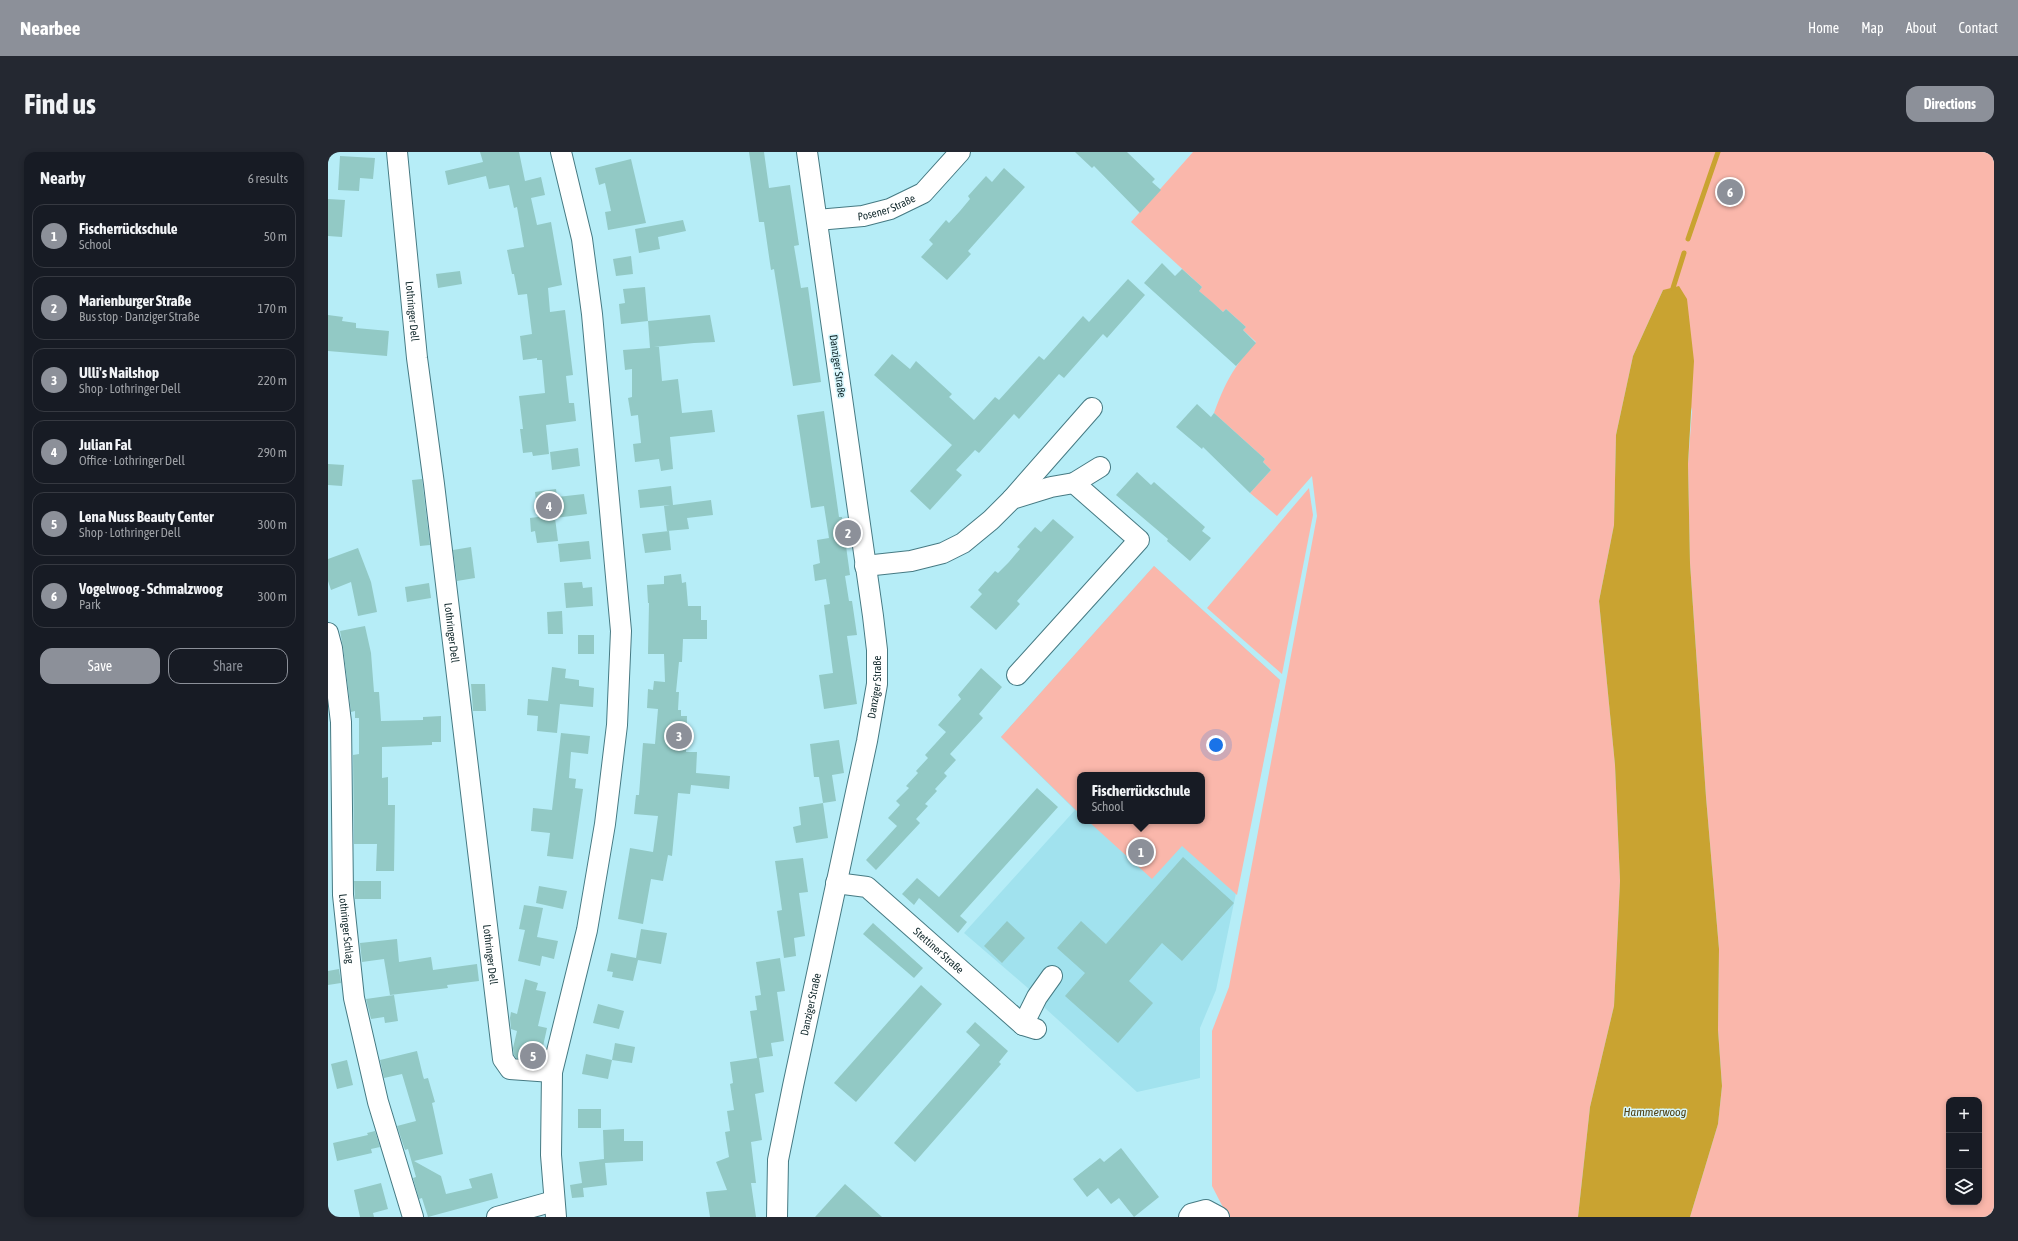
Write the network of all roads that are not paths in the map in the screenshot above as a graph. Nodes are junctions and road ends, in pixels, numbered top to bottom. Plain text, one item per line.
1 (397, 152) edge
2 (561, 152) edge
3 (807, 152) edge
4 (960, 152) edge
5 (817, 220) junction
6 (1092, 408) dead end
7 (1100, 467) dead end
8 (1074, 483) junction
9 (1012, 499) junction
10 (865, 566) junction
11 (328, 633) edge
12 (1017, 676) dead end
13 (836, 883) junction
14 (1052, 976) dead end
15 (552, 1072) junction
16 (555, 1209) edge
17 (413, 1217) edge
18 (497, 1217) edge
19 (777, 1217) edge
20 (1189, 1217) edge
21 (1218, 1217) edge

1 - 15 street, Lothringer Dell
2 - 15 street
3 - 5 street, Danziger Straße
4 - 5 street, Posener Straße
5 - 10 street, Danziger Straße
6 - 9 street
7 - 8 street
8 - 9 street
8 - 12 street
9 - 10 street
10 - 13 street, Danziger Straße
11 - 17 street, Lothringer Schlag
13 - 14 street, Stettiner Straße
13 - 19 street, Danziger Straße
15 - 16 street
16 - 18 street
20 - 21 street

